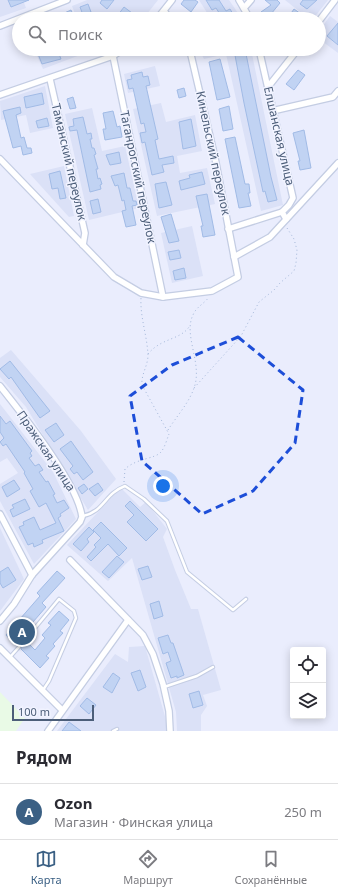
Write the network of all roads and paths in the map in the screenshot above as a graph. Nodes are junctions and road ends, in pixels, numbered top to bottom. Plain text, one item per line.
1 (67, 0) edge
2 (172, 0) edge
3 (239, 0) edge
4 (251, 0) edge
5 (335, 0) edge
6 (244, 8) junction
7 (164, 11) edge
8 (36, 12) edge
9 (246, 12) edge
10 (326, 12) edge
11 (12, 21) edge
12 (0, 26) edge
13 (113, 56) joint
14 (191, 56) edge
15 (261, 56) edge
16 (292, 56) edge
17 (50, 79) junction
18 (268, 87) junction
19 (338, 91) edge
20 (0, 96) edge
21 (272, 112) junction
22 (0, 159) edge
23 (338, 163) edge
24 (282, 212) junction
25 (286, 219) junction
26 (228, 229) junction
27 (83, 244) junction
28 (234, 257) junction
29 (212, 291) junction
30 (141, 293) junction
31 (164, 297) junction
32 (190, 327) junction
33 (148, 355) junction
34 (0, 386) edge
35 (194, 388) junction
36 (168, 431) junction
37 (124, 486) junction
38 (1, 517) edge
39 (81, 519) junction
40 (70, 560) dead end
41 (32, 575) junction
42 (246, 599) dead end
43 (128, 620) junction
44 (0, 621) edge
45 (25, 640) dead end
46 (19, 647) dead end
47 (0, 648) edge
48 (9, 657) junction
49 (213, 667) dead end
50 (164, 687) junction
51 (43, 690) junction
52 (62, 710) junction
53 (117, 729) dead end
54 (48, 731) edge
55 (113, 731) edge
56 (170, 731) edge

1 - 8 street
2 - 7 street
3 - 6 street
4 - 6 street
5 - 10 street
6 - 9 street
11 - 12 street
13 - 17 street
13 - 31 street, Таганрогский переулок
14 - 26 street, Кинельский переулок
15 - 18 street, Елшанская улица
16 - 18 street
17 - 20 street
17 - 27 street, Таманский переулок
18 - 21 street, Елшанская улица
19 - 21 street
21 - 24 street, Елшанская улица
22 - 27 street
23 - 25 street
24 - 25 street
24 - 26 street
25 - 28 street
25 - 35 path
26 - 28 street, Кинельский переулок
27 - 30 street
28 - 29 street, Кинельский переулок
29 - 31 street
29 - 32 path
30 - 31 street
30 - 33 path
32 - 33 path
32 - 35 path
33 - 36 path
34 - 39 street, Пражская улица
35 - 36 path
36 - 37 path
37 - 39 lane
37 - 42 lane
38 - 41 street
39 - 41 street
40 - 43 street
41 - 44 street
43 - 50 street
43 - 52 street
45 - 51 lane
46 - 48 lane
47 - 48 street
48 - 51 street
49 - 50 lane
50 - 56 street
51 - 52 street
52 - 54 street
53 - 55 lane

